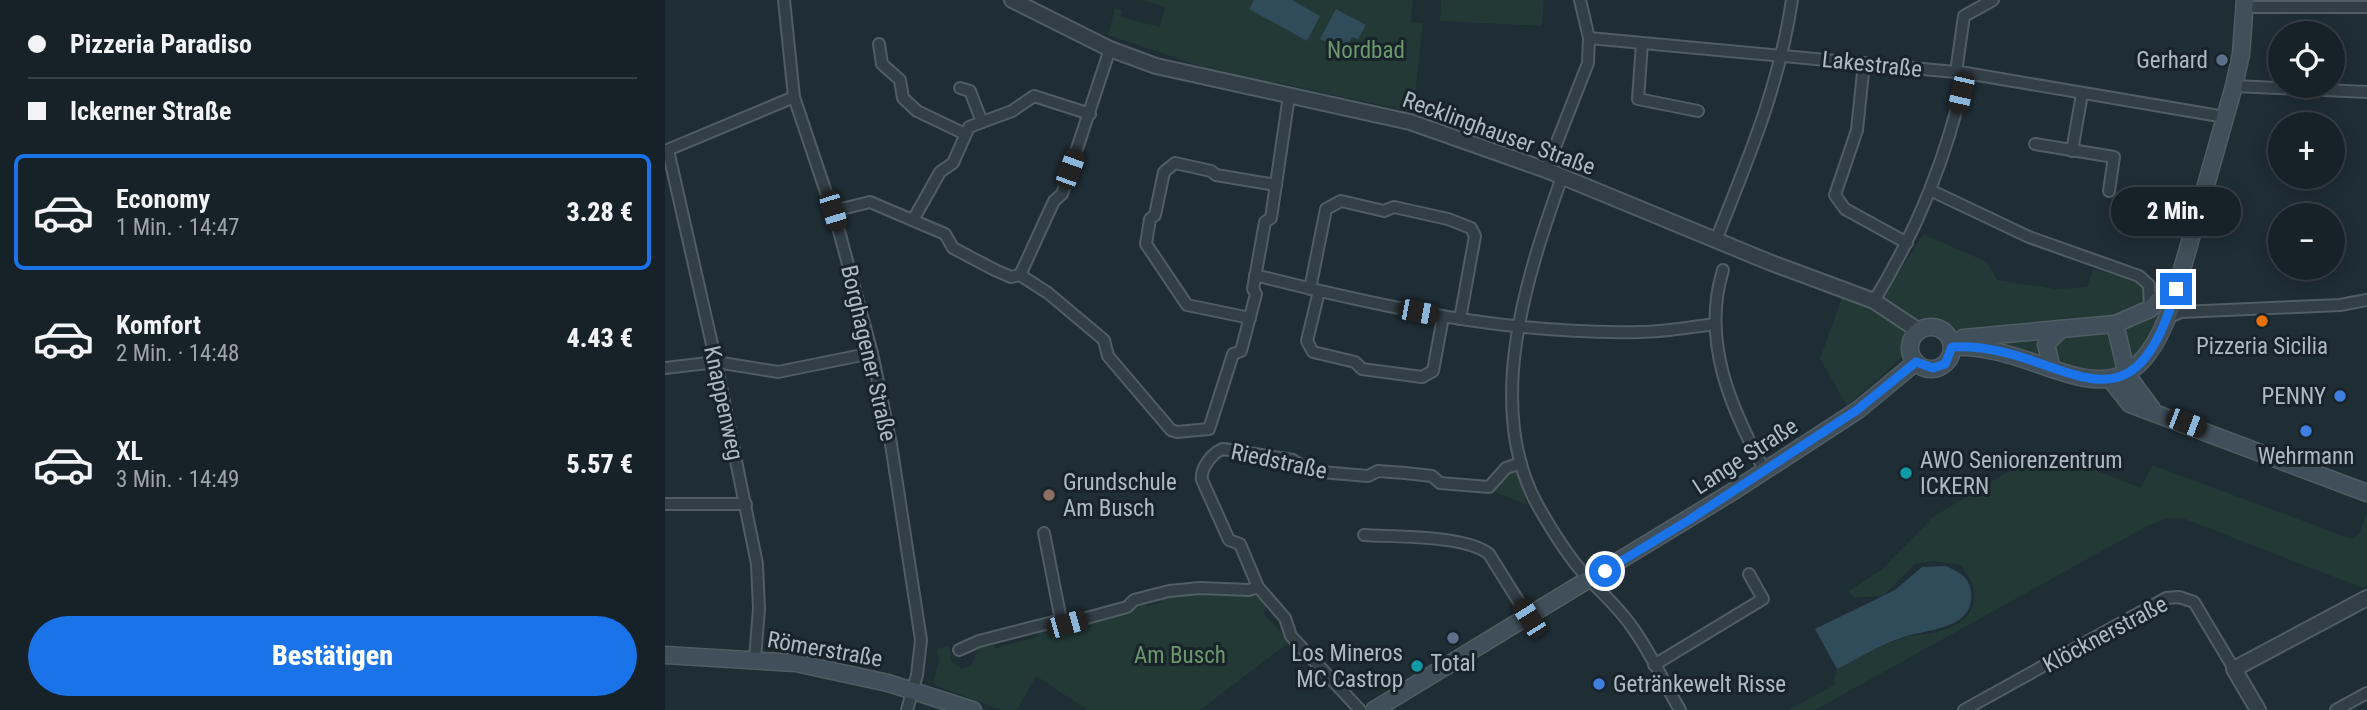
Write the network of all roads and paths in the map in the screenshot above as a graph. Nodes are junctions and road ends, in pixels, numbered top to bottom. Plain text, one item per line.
1 (784, 0) edge
2 (1013, 0) edge
3 (1580, 0) edge
4 (1792, 0) edge
5 (1993, 0) edge
6 (2244, 4) edge
7 (2367, 7) edge
8 (1589, 38) junction
9 (1642, 43) junction
10 (879, 44) dead end
11 (1110, 49) junction
12 (1784, 55) junction
13 (1864, 63) junction
14 (1961, 73) junction
15 (2234, 86) junction
16 (960, 88) dead end
17 (2367, 92) edge
18 (2082, 94) junction
19 (1289, 96) junction
20 (794, 97) junction
21 (1697, 111) dead end
22 (1090, 114) junction
23 (2225, 117) junction
24 (982, 122) junction
25 (965, 134) junction
26 (2035, 144) dead end
27 (666, 150) edge
28 (2072, 151) junction
29 (1546, 170) junction
30 (1562, 177) junction
31 (1276, 185) junction
32 (1932, 191) junction
33 (2109, 191) dead end
34 (833, 211) junction
35 (913, 220) junction
36 (1716, 240) junction
37 (1907, 243) junction
38 (1723, 270) dead end
39 (2181, 273) junction
40 (1020, 275) junction
41 (1255, 275) junction
42 (1314, 290) junction
43 (2367, 300) edge
44 (1874, 302) junction
45 (2150, 309) junction
46 (1443, 317) junction
47 (1250, 318) junction
48 (2167, 318) junction
49 (1460, 319) junction
50 (1715, 324) junction
51 (2115, 324) junction
52 (1518, 328) junction
53 (2061, 329) junction
54 (1919, 331) junction
55 (1951, 343) junction
56 (872, 353) junction
57 (716, 362) junction
58 (1916, 362) junction
59 (665, 368) edge
60 (2052, 369) junction
61 (2127, 375) junction
62 (2111, 380) junction
63 (2154, 411) junction
64 (1521, 463) junction
65 (1765, 471) junction
66 (2367, 493) edge
67 (665, 504) edge
68 (745, 504) junction
69 (1044, 533) dead end
70 (1364, 535) dead end
71 (1749, 574) dead end
72 (1591, 579) junction
73 (1258, 587) junction
74 (2367, 598) edge
75 (1529, 618) junction
76 (1061, 620) junction
77 (960, 650) dead end
78 (665, 655) edge
79 (755, 658) junction
80 (1654, 665) junction
81 (2234, 669) junction
82 (913, 691) junction
83 (2367, 693) edge
84 (907, 710) edge
85 (973, 710) edge
86 (1360, 710) edge
87 (1374, 710) edge
88 (1680, 710) edge
89 (1964, 710) edge
90 (2258, 710) edge
91 (2336, 710) edge

1 - 20 street, Borghagener Straße
2 - 11 street, Recklinghauser Straße
3 - 8 street
4 - 12 street
5 - 14 street
6 - 7 street
6 - 15 main road
8 - 9 street, Lakestraße
8 - 29 street
9 - 12 street, Lakestraße
9 - 21 street
10 - 25 street
11 - 19 street, Recklinghauser Straße
11 - 22 street
12 - 13 street, Lakestraße
12 - 36 street
13 - 14 street, Lakestraße
13 - 37 street
14 - 18 street, Lakestraße
14 - 32 street
15 - 17 street
15 - 23 main road
16 - 24 street
18 - 23 street, Lakestraße
18 - 28 street
19 - 29 street, Recklinghauser Straße
19 - 31 street
20 - 27 street
20 - 34 street, Borghagener Straße
22 - 24 street
22 - 40 street
23 - 39 main road
24 - 25 street
25 - 35 street
26 - 28 street
27 - 57 street, Knappenweg
28 - 33 street
29 - 30 street, Recklinghauser Straße
30 - 36 street, Recklinghauser Straße
30 - 52 street
31 - 41 street
31 - 47 street
32 - 37 street
32 - 45 street
34 - 35 street
34 - 56 street, Borghagener Straße
35 - 40 street
36 - 44 street, Recklinghauser Straße
37 - 44 street
38 - 50 street
39 - 45 main road
39 - 48 main road
40 - 47 street
41 - 42 street
41 - 47 street
42 - 46 street
42 - 46 street
42 - 49 street
43 - 48 street
44 - 54 street, Recklinghauser Straße
45 - 51 main road, Recklinghauser Straße
46 - 49 street
48 - 61 main road
49 - 52 street
50 - 52 street
50 - 65 street
51 - 53 main road, Recklinghauser Straße
51 - 61 main road
52 - 64 street
53 - 55 main road, Recklinghauser Straße
53 - 60 main road
54 - 55 main road, Recklinghauser Straße
54 - 58 main road
55 - 58 main road
55 - 60 main road, Recklinghauser Straße
56 - 57 street
56 - 82 street, Borghagener Straße
57 - 59 street
57 - 68 street, Knappenweg
58 - 65 main road, Lange Straße
60 - 62 main road, Recklinghauser Straße
61 - 62 main road, Recklinghauser Straße
61 - 63 main road
62 - 63 main road
63 - 66 main road
64 - 72 street
64 - 73 street, Riedstraße
65 - 72 main road, Lange Straße
67 - 68 street
68 - 79 street, Knappenweg
69 - 76 street
70 - 75 street
71 - 80 street
72 - 75 main road, Lange Straße
72 - 80 street
73 - 76 street
73 - 86 street, Riedstraße
74 - 81 street
75 - 87 main road, Lange Straße
76 - 77 street
78 - 79 main road, Römerstraße
79 - 82 main road, Römerstraße
80 - 88 street
81 - 89 street, Klöcknerstraße
81 - 90 street
82 - 84 street, Borghagener Straße
82 - 85 main road, Römerstraße
83 - 91 street

